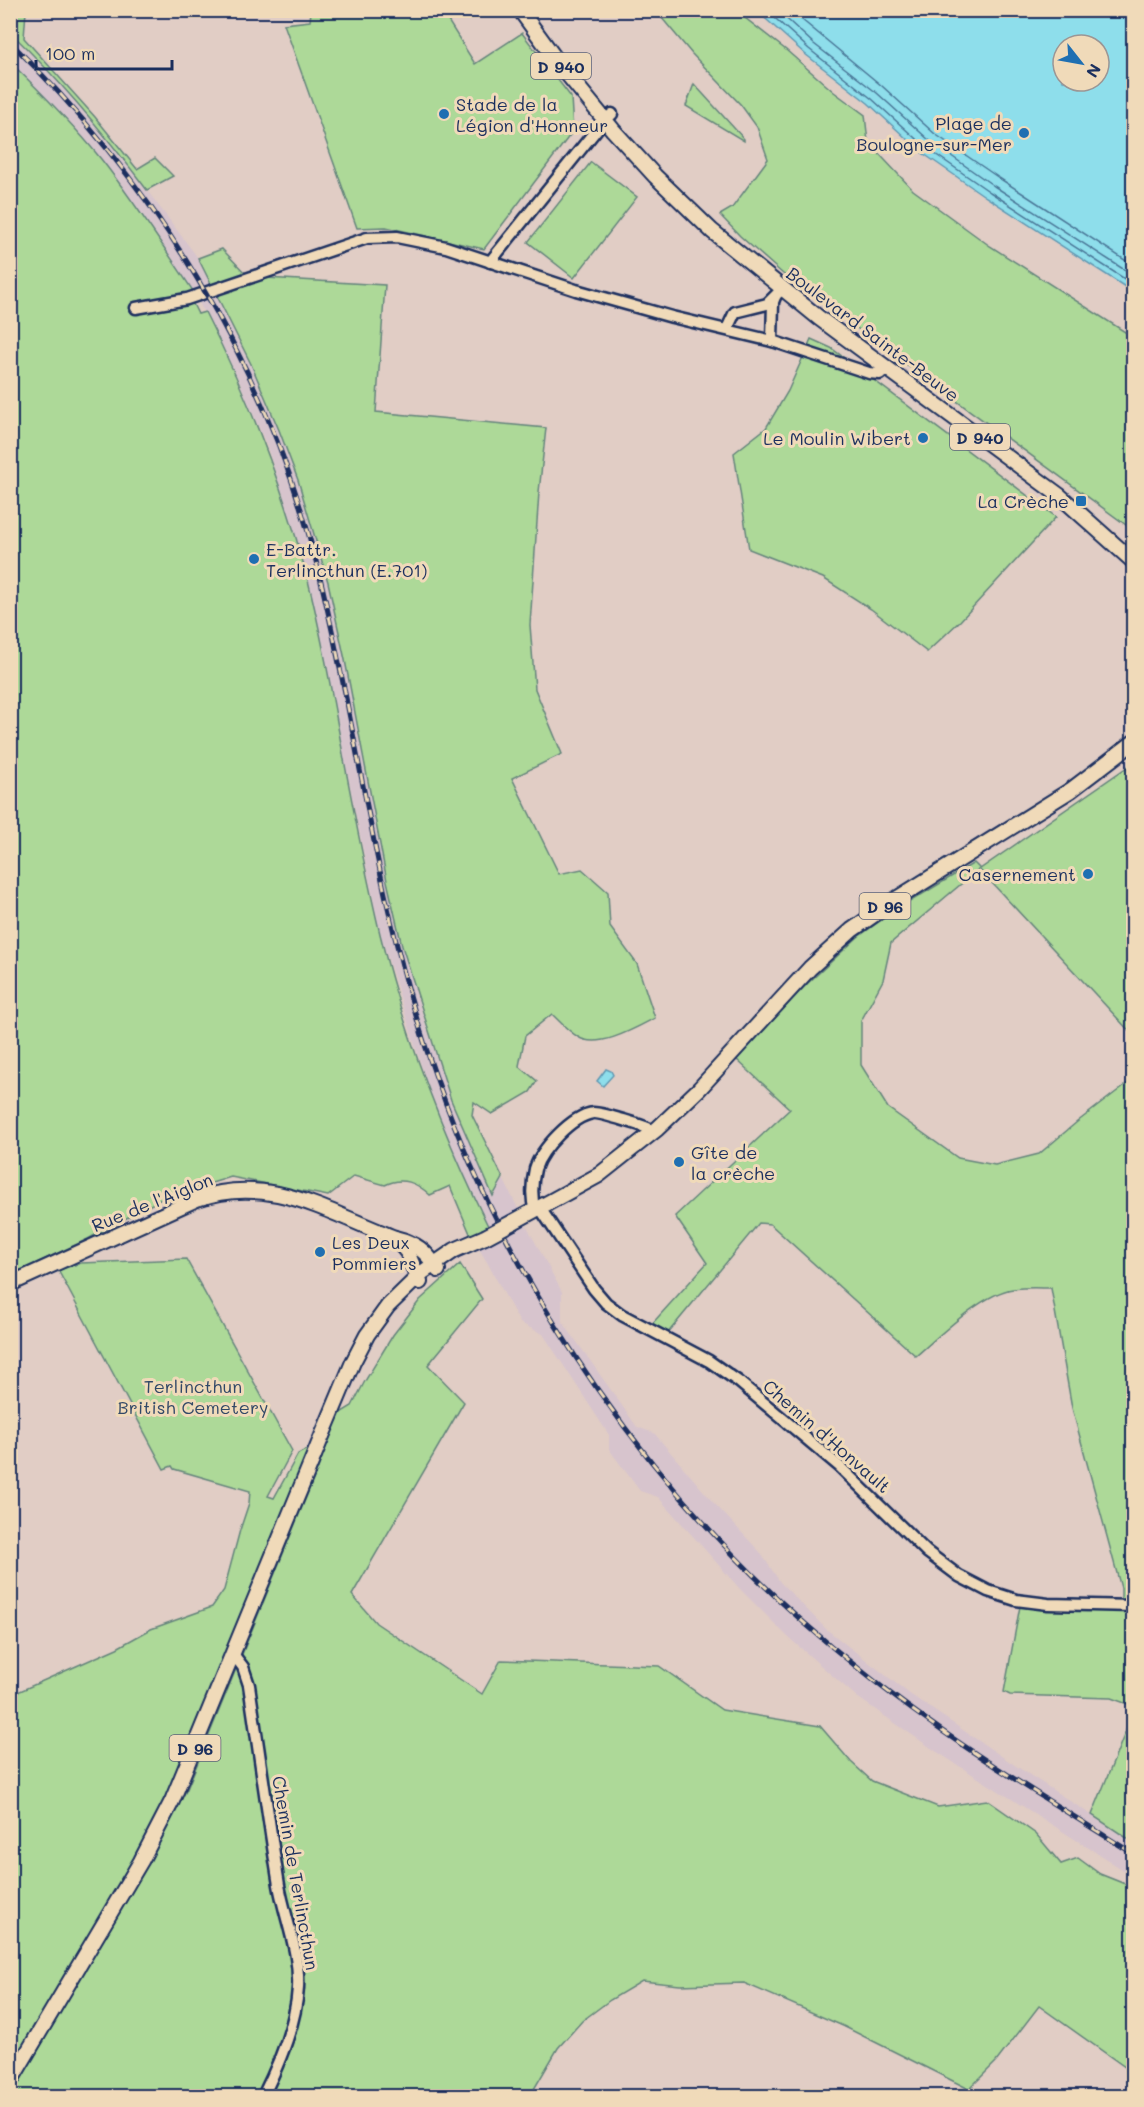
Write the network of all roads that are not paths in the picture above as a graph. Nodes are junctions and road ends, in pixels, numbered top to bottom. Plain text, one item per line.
1 (520, 10) edge
2 (528, 10) edge
3 (608, 117) junction
4 (490, 262) junction
5 (779, 292) junction
6 (136, 308) dead end
7 (727, 329) junction
8 (772, 341) junction
9 (886, 368) junction
10 (1110, 541) junction
11 (1134, 555) edge
12 (1134, 562) edge
13 (1134, 736) edge
14 (1134, 742) edge
15 (1096, 772) junction
16 (654, 1131) junction
17 (538, 1209) junction
18 (395, 1238) junction
19 (437, 1267) junction
20 (420, 1281) junction
21 (10, 1284) edge
22 (1134, 1606) edge
23 (233, 1654) junction
24 (10, 2082) edge
25 (263, 2097) edge

1 - 3 main road, Boulevard Sainte-Beuve / D 940
2 - 3 main road, Boulevard Sainte-Beuve / D 940
3 - 4 street
3 - 5 main road, Boulevard Sainte-Beuve / D 940
4 - 6 street
4 - 7 street
5 - 7 street
5 - 8 street
5 - 9 main road, Boulevard Sainte-Beuve / D 940
7 - 8 street
8 - 9 street
9 - 10 main road, Boulevard Sainte-Beuve / D 940
10 - 11 main road, D 940
10 - 12 main road, D 940
13 - 15 main road, D 96
14 - 15 main road, D 96
15 - 16 main road, D 96
16 - 17 main road, D 96
16 - 17 street
17 - 19 main road, D 96, bridge
17 - 22 street, Chemin d'Honvault
18 - 19 main road, Rue de l'Aiglon
18 - 20 main road
18 - 21 main road, Rue de l'Aiglon
19 - 20 main road, D 96
20 - 23 main road, D 96
23 - 24 main road, D 96
23 - 25 street, Chemin de Terlincthun

